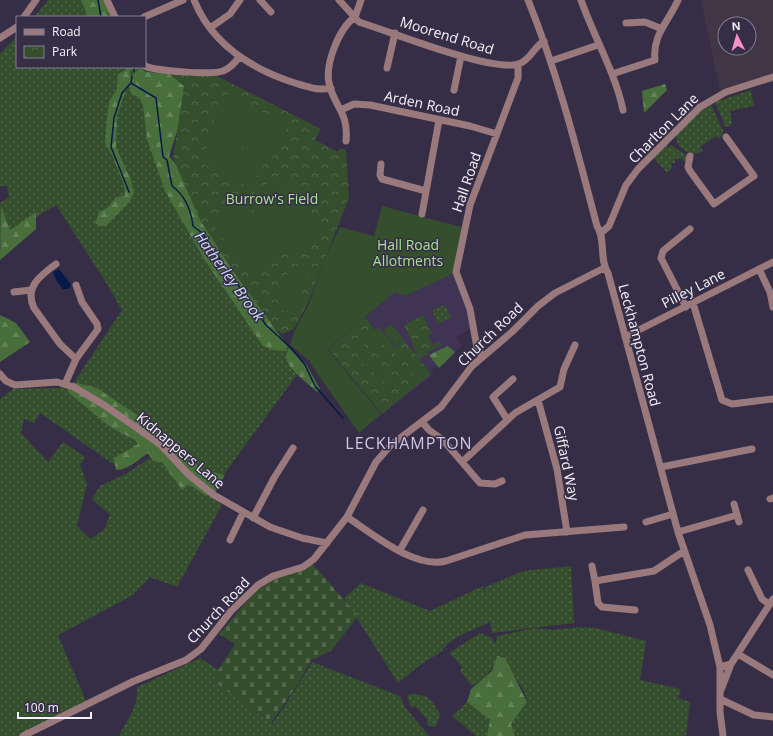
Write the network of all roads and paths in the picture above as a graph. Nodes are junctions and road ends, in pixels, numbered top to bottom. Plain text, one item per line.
1 (36, 0) edge
2 (107, 0) edge
3 (183, 0) edge
4 (194, 0) edge
5 (240, 0) edge
6 (260, 0) edge
7 (339, 0) edge
8 (362, 0) edge
9 (528, 0) edge
10 (678, 0) edge
11 (582, 2) edge
12 (271, 12) dead end
13 (25, 16) edge
14 (115, 16) edge
15 (146, 16) edge
16 (355, 17) junction
17 (626, 23) dead end
18 (16, 28) edge
19 (210, 28) junction
20 (662, 29) junction
21 (395, 34) junction
22 (0, 38) edge
23 (544, 41) junction
24 (598, 45) junction
25 (461, 56) junction
26 (240, 57) junction
27 (551, 61) junction
28 (518, 64) junction
29 (146, 66) edge
30 (387, 68) dead end
31 (612, 74) junction
32 (773, 78) edge
33 (331, 88) junction
34 (454, 90) dead end
35 (341, 110) junction
36 (623, 110) dead end
37 (439, 120) junction
38 (497, 134) junction
39 (726, 137) dead end
40 (346, 141) dead end
41 (690, 156) dead end
42 (381, 164) dead end
43 (426, 191) junction
44 (422, 214) dead end
45 (690, 229) dead end
46 (601, 232) junction
47 (773, 262) edge
48 (56, 264) dead end
49 (604, 268) junction
50 (759, 269) junction
51 (76, 285) dead end
52 (31, 290) junction
53 (14, 292) dead end
54 (693, 303) junction
55 (686, 307) junction
56 (773, 307) edge
57 (625, 337) junction
58 (575, 345) dead end
59 (482, 356) junction
60 (76, 359) junction
61 (0, 374) edge
62 (513, 379) dead end
63 (65, 384) junction
64 (773, 399) edge
65 (538, 400) junction
66 (507, 419) junction
67 (422, 422) junction
68 (293, 448) dead end
69 (752, 449) dead end
70 (462, 462) junction
71 (661, 468) junction
72 (502, 481) dead end
73 (734, 504) dead end
74 (423, 510) dead end
75 (243, 513) junction
76 (673, 514) junction
77 (737, 515) junction
78 (347, 517) junction
79 (253, 518) junction
80 (646, 522) dead end
81 (739, 522) dead end
82 (624, 527) dead end
83 (566, 532) junction
84 (678, 532) junction
85 (230, 540) dead end
86 (327, 543) junction
87 (400, 550) junction
88 (684, 551) junction
89 (592, 566) dead end
90 (748, 570) dead end
91 (595, 581) junction
92 (771, 602) edge
93 (635, 610) dead end
94 (738, 654) junction
95 (731, 664) junction
96 (720, 667) junction
97 (773, 675) edge
98 (720, 691) junction
99 (720, 699) junction
100 (773, 717) edge
101 (23, 736) edge
102 (723, 736) edge

1 - 13 street
2 - 14 street
3 - 15 street
4 - 19 street
5 - 19 street
6 - 12 street
7 - 16 street, Moorend Road
8 - 16 street
9 - 23 street, Leckhampton Road
10 - 20 street
11 - 24 street
16 - 21 street, Moorend Road
16 - 33 street
17 - 20 street
18 - 22 street
19 - 26 street
20 - 31 street
21 - 25 street, Moorend Road
21 - 30 street
23 - 27 street, Leckhampton Road
23 - 28 street
24 - 27 street
24 - 31 street
25 - 28 street, Moorend Road
25 - 34 street
26 - 29 street
26 - 33 street
27 - 46 street, Leckhampton Road
28 - 38 street, Hall Road
31 - 36 street
32 - 46 street, Charlton Lane
33 - 35 street
35 - 37 street, Arden Road
35 - 40 street
37 - 38 street, Arden Road
37 - 43 street
38 - 59 street, Hall Road
39 - 41 street
42 - 43 street
43 - 44 street
45 - 55 street
46 - 49 street, Leckhampton Road
47 - 50 street, Pilley Lane
48 - 52 street
49 - 57 street, Leckhampton Road
49 - 59 street, Church Road
50 - 54 street, Pilley Lane
50 - 56 street
51 - 60 street
52 - 53 street
52 - 60 street
54 - 55 street, Pilley Lane
54 - 64 street
55 - 57 street, Pilley Lane
57 - 71 street, Leckhampton Road
58 - 65 street
59 - 67 street, Church Road
60 - 63 street
61 - 63 street, Kidnappers Lane
62 - 66 street
63 - 75 street, Kidnappers Lane
65 - 66 street
65 - 83 street, Giffard Way
66 - 70 street
67 - 70 street
67 - 78 street, Church Road
68 - 79 street
69 - 71 street
70 - 72 street
71 - 76 street, Leckhampton Road
73 - 77 street
74 - 87 street
75 - 79 street, Kidnappers Lane
75 - 85 street
76 - 80 street
76 - 84 street, Leckhampton Road
77 - 81 street
77 - 84 street
78 - 86 street, Church Road
78 - 87 street
79 - 86 street, Kidnappers Lane
82 - 83 street
83 - 87 street
84 - 88 street, Leckhampton Road
86 - 101 street, Church Road
88 - 91 street
88 - 96 street, Leckhampton Road
89 - 91 street
90 - 92 street
91 - 93 street
92 - 94 street
94 - 95 street
94 - 97 street
95 - 96 street
95 - 98 street
96 - 98 street, Leckhampton Road
98 - 99 street, Leckhampton Road
99 - 100 street
99 - 102 street, Leckhampton Road

